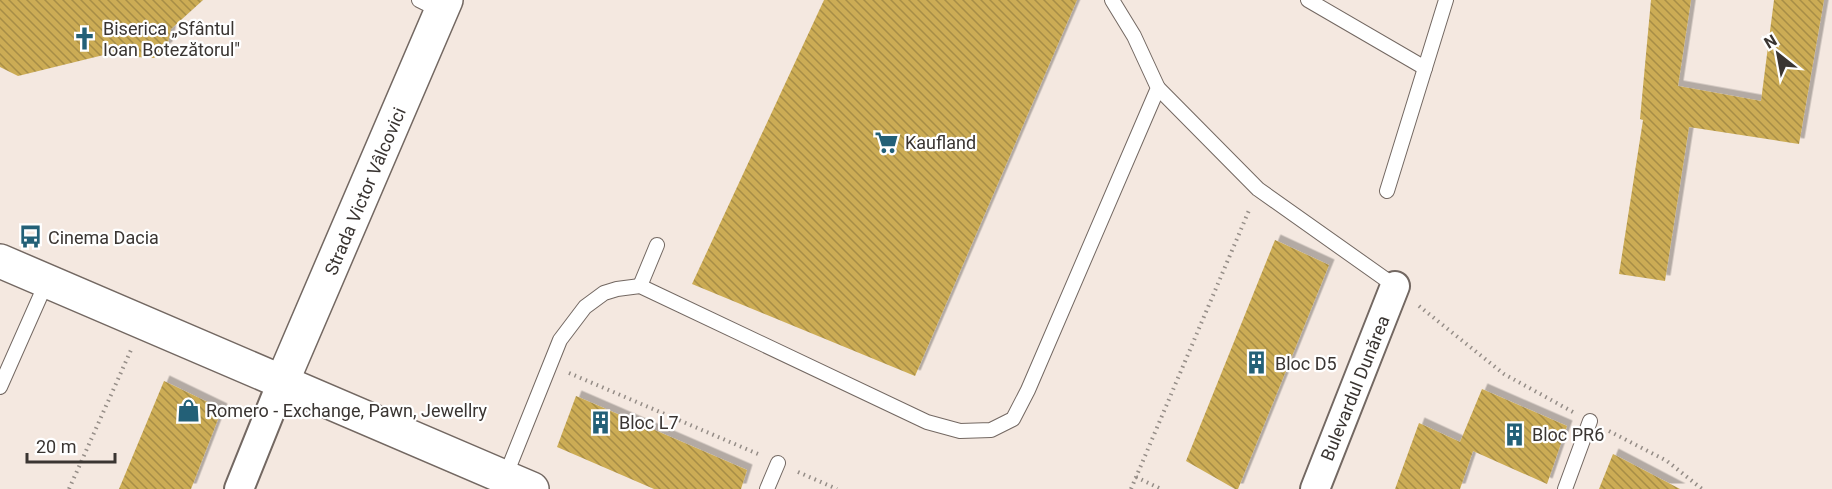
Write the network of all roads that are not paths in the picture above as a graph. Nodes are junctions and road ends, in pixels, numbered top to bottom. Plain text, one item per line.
1 (1112, 0) edge
2 (1308, 0) edge
3 (1446, 0) edge
4 (436, 4) edge
5 (1425, 68) junction
6 (1158, 88) junction
7 (1388, 191) dead end
8 (657, 245) dead end
9 (0, 261) edge
10 (47, 281) junction
11 (639, 286) junction
12 (1395, 286) joint
13 (282, 382) junction
14 (0, 387) edge
15 (1590, 421) road end
16 (777, 463) road end
17 (518, 483) edge
18 (239, 489) edge
19 (767, 489) edge
20 (1315, 489) edge
21 (1565, 489) edge

1 - 6 lane
2 - 5 lane
3 - 5 lane
4 - 13 street, Strada Victor Vâlcovici
5 - 7 lane
6 - 11 lane
6 - 12 lane
8 - 11 lane
9 - 10 street
10 - 13 street
10 - 14 lane
11 - 17 lane
12 - 20 street, Bulevardul Dunărea
13 - 17 street
13 - 18 street, Strada Victor Vâlcovici
15 - 21 lane
16 - 19 lane

